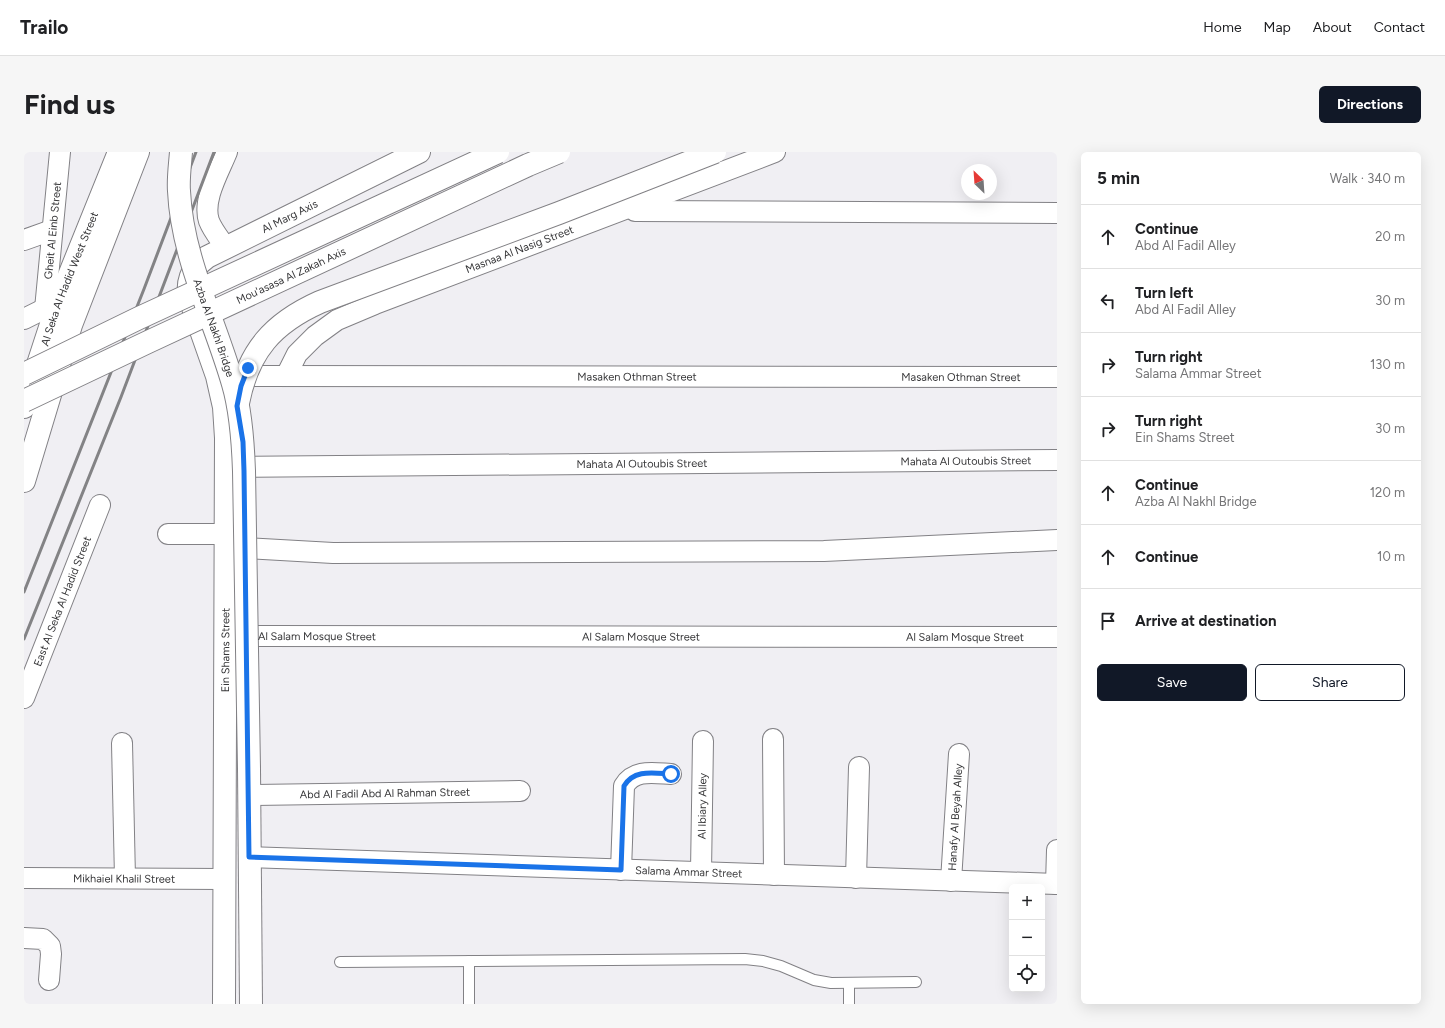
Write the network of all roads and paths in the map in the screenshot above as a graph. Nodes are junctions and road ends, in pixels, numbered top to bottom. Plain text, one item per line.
1 (60, 152) edge
2 (119, 152) edge
3 (138, 152) edge
4 (181, 152) edge
5 (227, 152) edge
6 (419, 152) edge
7 (498, 152) edge
8 (559, 152) edge
9 (715, 152) edge
10 (775, 152) edge
11 (623, 211) junction
12 (1057, 213) edge
13 (52, 230) junction
14 (24, 240) edge
15 (226, 248) junction
16 (191, 302) joint
17 (51, 306) junction
18 (24, 319) edge
19 (24, 374) edge
20 (217, 376) junction
21 (286, 376) junction
22 (1057, 377) edge
23 (24, 401) edge
24 (237, 406) junction
25 (24, 407) edge
26 (1057, 460) edge
27 (226, 467) junction
28 (24, 481) edge
29 (100, 505) dead end
30 (168, 534) dead end
31 (226, 534) junction
32 (1057, 540) edge
33 (246, 548) junction
34 (225, 636) junction
35 (1057, 637) edge
36 (24, 698) edge
37 (773, 739) dead end
38 (703, 741) dead end
39 (122, 743) dead end
40 (959, 754) dead end
41 (859, 767) dead end
42 (671, 774) dead end
43 (520, 791) dead end
44 (249, 795) junction
45 (1057, 850) edge
46 (249, 857) junction
47 (621, 870) junction
48 (701, 872) junction
49 (774, 875) junction
50 (24, 878) edge
51 (125, 878) junction
52 (856, 878) junction
53 (224, 879) junction
54 (951, 881) junction
55 (1057, 884) edge
56 (24, 938) edge
57 (469, 961) junction
58 (340, 962) dead end
59 (49, 980) dead end
60 (916, 982) dead end
61 (849, 983) junction
62 (224, 1004) edge
63 (251, 1004) edge
64 (469, 1004) edge
65 (849, 1004) edge

1 - 13 street, Gheit Al Einb Street
2 - 17 main road, Al Seka Al Hadid West Street
3 - 28 main road, bridge
4 - 24 main road, Azba Al Nakhl Bridge, bridge
5 - 15 street
6 - 15 main road, Al Marg Axis
7 - 19 main road, bridge
8 - 23 main road, Mou'asasa Al Zakah Axis, bridge
9 - 24 main road, bridge
10 - 11 street, Masnaa Al Nasig Street
11 - 12 street
11 - 21 street, Masnaa Al Nasig Street
13 - 14 street
13 - 17 street, Gheit Al Einb Street
15 - 16 main road, Al Marg Axis
16 - 20 main road, Ein Shams Street
17 - 18 street
17 - 25 main road, Al Seka Al Hadid West Street
20 - 21 street, Masaken Othman Street
20 - 27 main road, Ein Shams Street
21 - 22 street, Masaken Othman Street
24 - 33 main road, Azba Al Nakhl Bridge, bridge
26 - 27 street, Mahata Al Outoubis Street
27 - 31 main road, Ein Shams Street
29 - 36 street, East Al Seka Al Hadid Street
30 - 31 street
31 - 34 main road, Ein Shams Street
32 - 33 street
33 - 44 main road, Azba Al Nakhl Bridge, bridge
34 - 35 street, Al Salam Mosque Street
34 - 53 main road, Ein Shams Street
37 - 49 street
38 - 48 street, Al Ibiary Alley
39 - 51 street
40 - 54 street, Hanafy Al Beyah Alley
41 - 52 street
42 - 47 street
43 - 44 street, Abd Al Fadil Abd Al Rahman Street
44 - 46 main road
45 - 55 street
46 - 47 street, Salama Ammar Street
46 - 63 main road
47 - 48 street, Salama Ammar Street
48 - 49 street, Salama Ammar Street
49 - 52 street, Salama Ammar Street
50 - 51 street, Mikhaiel Khalil Street
51 - 53 street, Mikhaiel Khalil Street
52 - 54 street, Salama Ammar Street
53 - 62 main road, Ein Shams Street
54 - 55 street, Salama Ammar Street
56 - 59 street
57 - 58 lane
57 - 61 lane
57 - 64 lane
60 - 61 lane
61 - 65 lane

